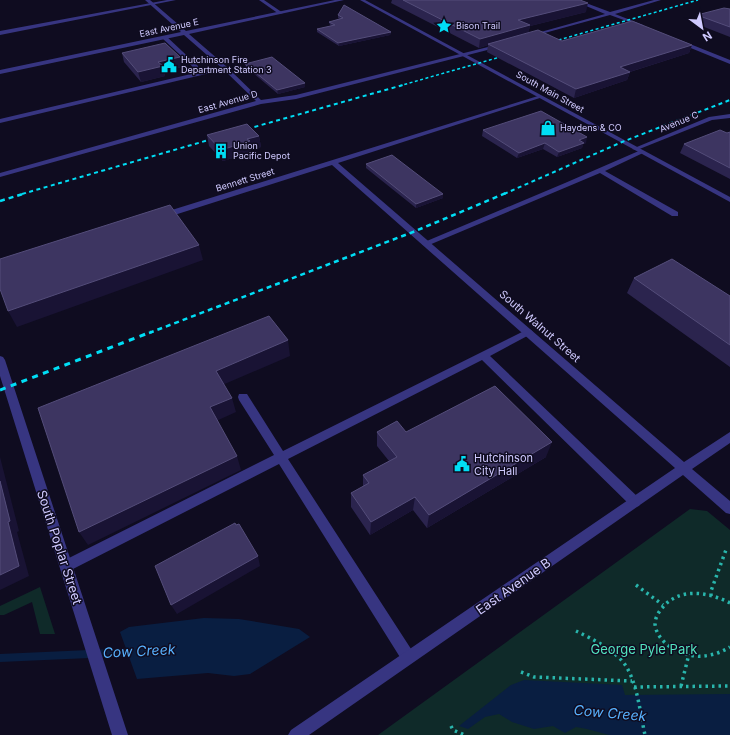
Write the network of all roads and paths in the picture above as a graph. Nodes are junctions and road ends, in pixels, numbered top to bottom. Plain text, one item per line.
1 (174, 0) edge
2 (261, 0) edge
3 (342, 0) edge
4 (362, 0) edge
5 (574, 0) edge
6 (659, 0) edge
7 (150, 2) edge
8 (281, 13) junction
9 (610, 14) junction
10 (648, 29) edge
11 (0, 33) edge
12 (185, 33) junction
13 (164, 37) junction
14 (528, 38) edge
15 (671, 38) edge
16 (505, 44) edge
17 (463, 55) junction
18 (730, 62) edge
19 (225, 68) junction
20 (0, 72) edge
21 (182, 78) junction
22 (540, 97) junction
23 (260, 102) junction
24 (730, 116) edge
25 (0, 122) edge
26 (638, 150) junction
27 (333, 162) junction
28 (599, 170) junction
29 (0, 175) edge
30 (730, 200) edge
31 (675, 214) dead end
32 (151, 219) edge
33 (426, 243) junction
34 (528, 332) junction
35 (483, 355) junction
36 (0, 360) edge
37 (243, 397) dead end
38 (730, 437) edge
39 (281, 458) junction
40 (684, 469) junction
41 (635, 502) junction
42 (730, 509) edge
43 (727, 547) dead end
44 (66, 566) junction
45 (636, 585) dead end
46 (711, 596) junction
47 (730, 603) edge
48 (663, 605) junction
49 (576, 631) dead end
50 (730, 647) edge
51 (689, 654) junction
52 (408, 657) junction
53 (521, 672) dead end
54 (632, 681) junction
55 (681, 686) junction
56 (730, 686) edge
57 (634, 687) junction
58 (451, 726) dead end
59 (120, 735) edge
60 (296, 735) edge
61 (465, 735) edge
62 (645, 735) edge

1 - 7 street
2 - 8 street
3 - 8 street, East Avenue E
4 - 17 street, South Main Street
5 - 9 street
6 - 9 street
7 - 11 street
7 - 12 street
8 - 12 street, East Avenue E
9 - 10 street
9 - 14 street
12 - 13 street, East Avenue E
12 - 19 street
13 - 20 street, East Avenue E
13 - 21 street
15 - 18 street
16 - 17 street, East Avenue D
17 - 22 street, South Main Street
17 - 23 street, East Avenue D
19 - 21 street
19 - 23 street
21 - 25 street
22 - 26 street, South Main Street
22 - 27 street, Bennett Street
23 - 29 street, East Avenue D
24 - 26 street, Avenue C
26 - 28 street, Avenue C
26 - 30 street, South Main Street
27 - 32 street, Bennett Street
27 - 33 street, South Walnut Street
28 - 31 street
28 - 33 street, Avenue C
33 - 34 street, South Walnut Street
34 - 35 street
34 - 40 street, South Walnut Street
35 - 39 street
35 - 41 street
36 - 44 street, South Poplar Street
37 - 39 street
38 - 40 street, East Avenue B
39 - 44 street
39 - 52 street
40 - 41 street, East Avenue B
40 - 42 street, South Walnut Street
41 - 52 street, East Avenue B
43 - 46 path
44 - 59 street, South Poplar Street
45 - 48 path
46 - 47 path
46 - 48 path
48 - 51 path
49 - 54 path
50 - 51 path
51 - 55 path
52 - 60 street, East Avenue B
53 - 54 path
54 - 57 path
55 - 56 path
55 - 57 path
57 - 62 path
58 - 61 path

